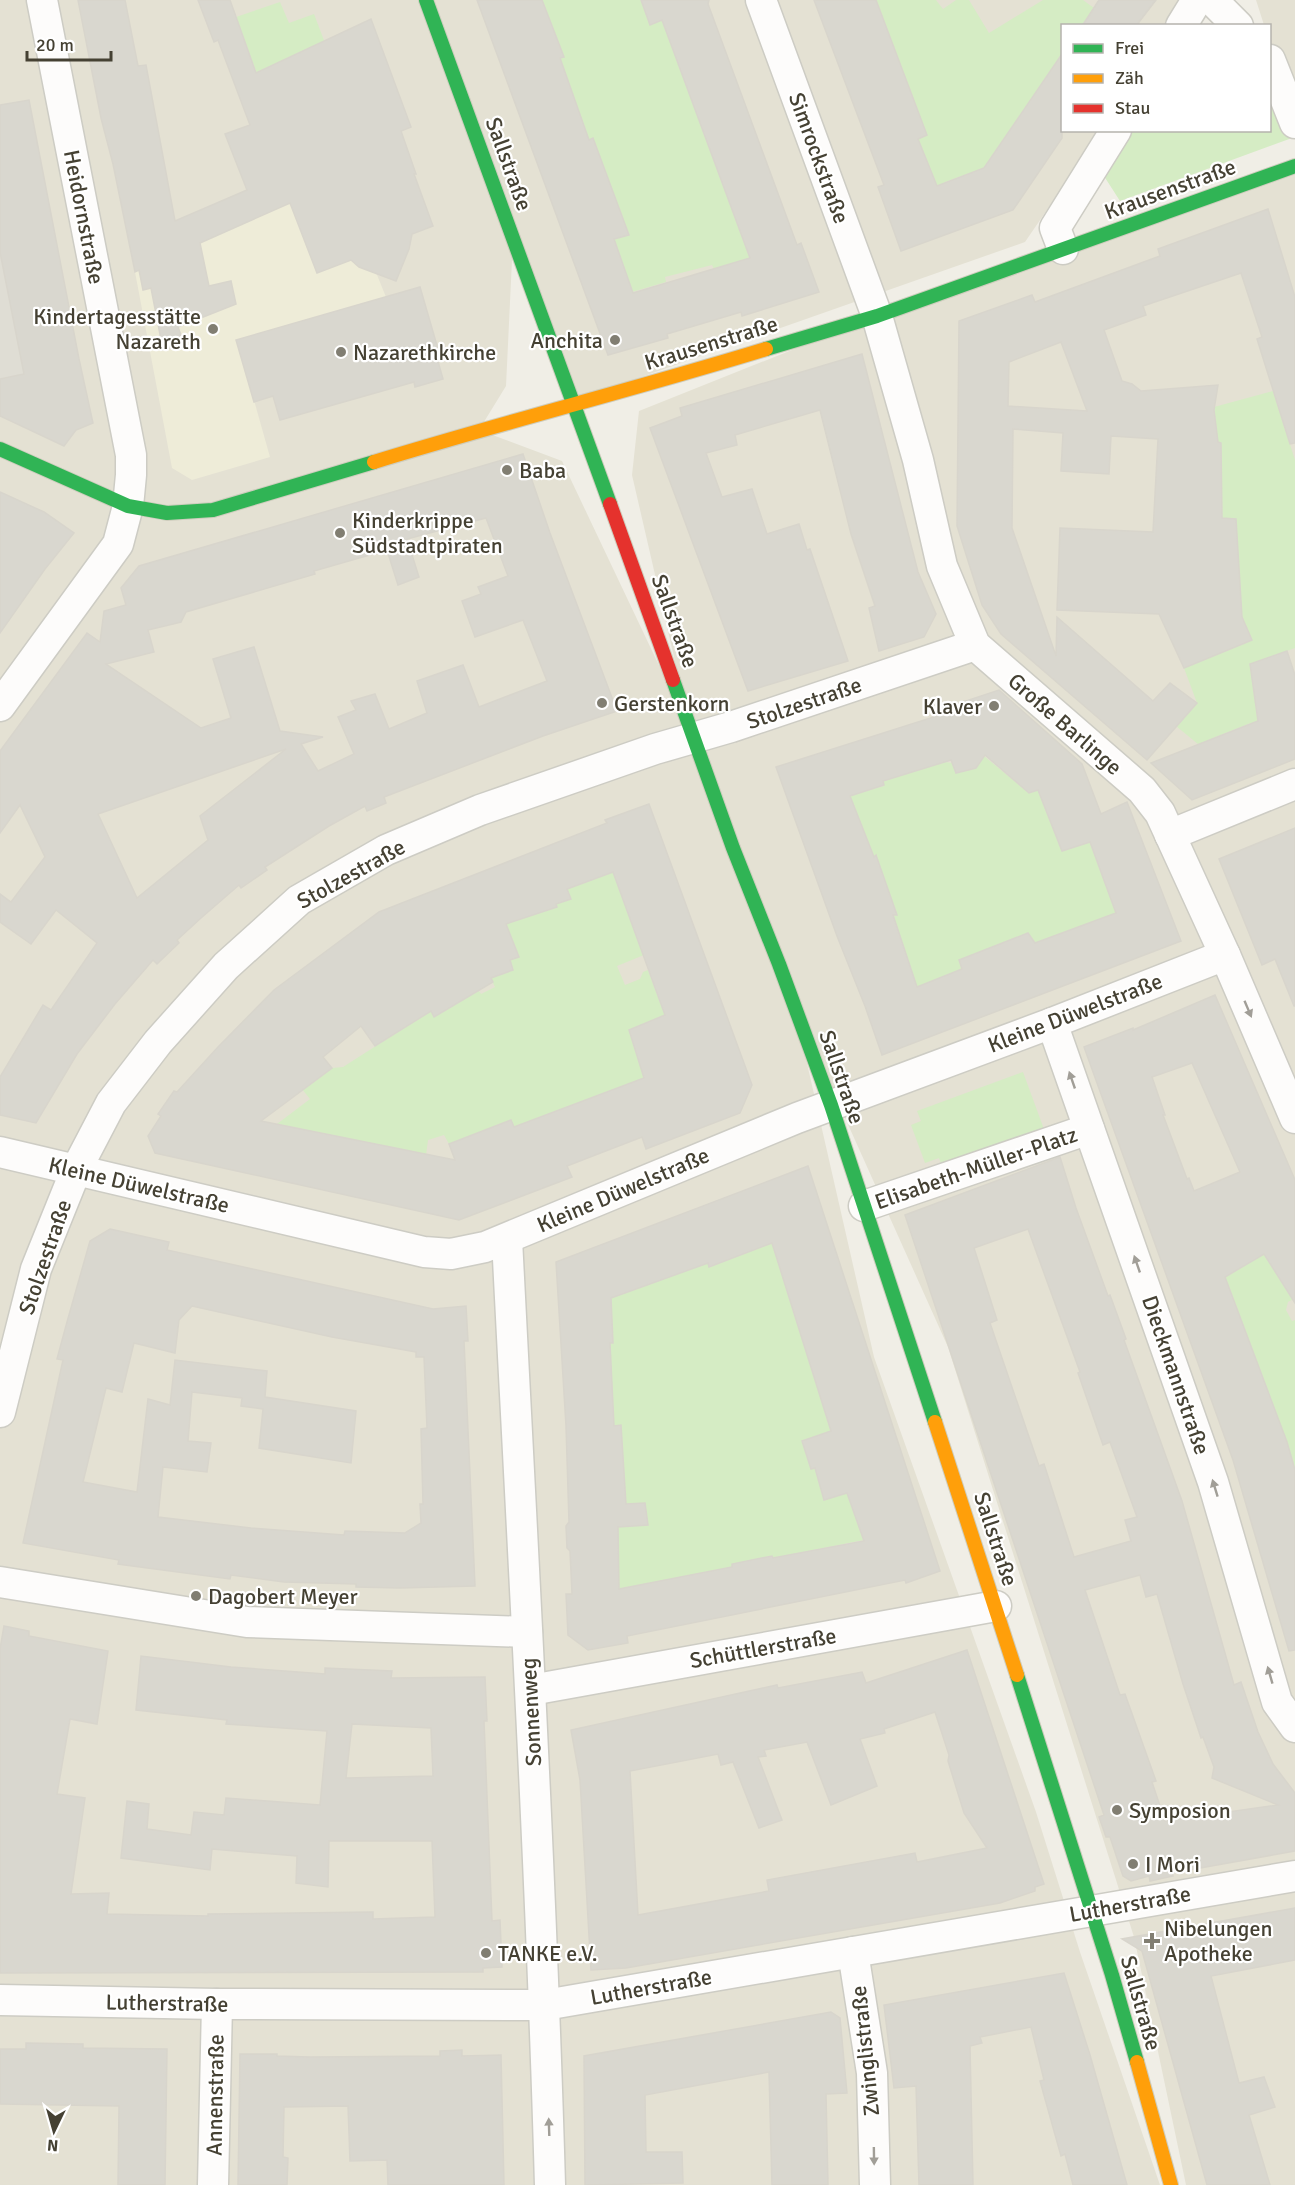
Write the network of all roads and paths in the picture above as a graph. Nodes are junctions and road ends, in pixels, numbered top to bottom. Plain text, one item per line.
1 (42, 0) edge
2 (426, 0) edge
3 (761, 0) edge
4 (1197, 0) edge
5 (1212, 0) edge
6 (1183, 24) edge
7 (1236, 24) edge
8 (1271, 65) edge
9 (1295, 123) edge
10 (1115, 132) edge
11 (1295, 166) edge
12 (1063, 249) junction
13 (877, 316) junction
14 (575, 404) junction
15 (0, 449) edge
16 (128, 506) junction
17 (975, 645) junction
18 (0, 706) edge
19 (694, 738) junction
20 (1295, 784) edge
21 (1170, 835) junction
22 (1225, 955) junction
23 (1052, 1023) junction
24 (831, 1105) junction
25 (1295, 1118) edge
26 (1089, 1129) junction
27 (0, 1152) edge
28 (76, 1170) junction
29 (864, 1206) junction
30 (507, 1239) junction
31 (0, 1412) edge
32 (0, 1582) edge
33 (996, 1606) junction
34 (527, 1632) junction
35 (531, 1690) junction
36 (1295, 1727) edge
37 (1295, 1876) edge
38 (1092, 1911) junction
39 (853, 1952) junction
40 (0, 2000) edge
41 (217, 2004) junction
42 (545, 2005) junction
43 (213, 2185) edge
44 (550, 2185) edge
45 (874, 2185) edge
46 (1171, 2185) edge

1 - 16 street, Heidornstraße
2 - 14 street, Sallstraße
3 - 13 street, Simrockstraße
4 - 6 street
5 - 7 street
8 - 9 street
10 - 12 street
11 - 12 street, Krausenstraße
12 - 13 street, Krausenstraße
13 - 14 street, Krausenstraße
13 - 17 street, Große Barlinge
14 - 16 street, Krausenstraße
14 - 19 street, Sallstraße
15 - 16 street, Krausenstraße
16 - 18 street, Heidornstraße
17 - 19 street, Stolzestraße
17 - 21 street, Große Barlinge
19 - 24 street, Sallstraße
19 - 28 street, Stolzestraße
20 - 21 street
21 - 22 street, Große Barlinge
22 - 23 street, Kleine Düwelstraße
22 -> 25 street, Große Barlinge
23 - 24 street, Kleine Düwelstraße
26 -> 23 street, Dieckmannstraße
24 - 29 street, Sallstraße
24 - 30 street, Kleine Düwelstraße
26 - 29 street, Elisabeth-Müller-Platz
36 -> 26 street, Dieckmannstraße
27 - 28 street, Kleine Düwelstraße
28 - 30 street, Kleine Düwelstraße
28 - 31 street, Stolzestraße
29 - 33 street, Sallstraße
30 - 34 street, Sonnenweg
32 - 34 street
33 - 35 street, Schüttlerstraße
33 - 38 street, Sallstraße
34 - 35 street, Sonnenweg
35 - 42 street, Sonnenweg
37 - 38 street, Lutherstraße
38 - 39 street, Lutherstraße
38 - 46 street, Sallstraße
39 - 42 street, Lutherstraße
39 -> 45 street, Zwinglistraße
40 - 41 street, Lutherstraße
41 - 42 street, Lutherstraße
41 - 43 street, Annenstraße
44 -> 42 street, Sonnenweg

